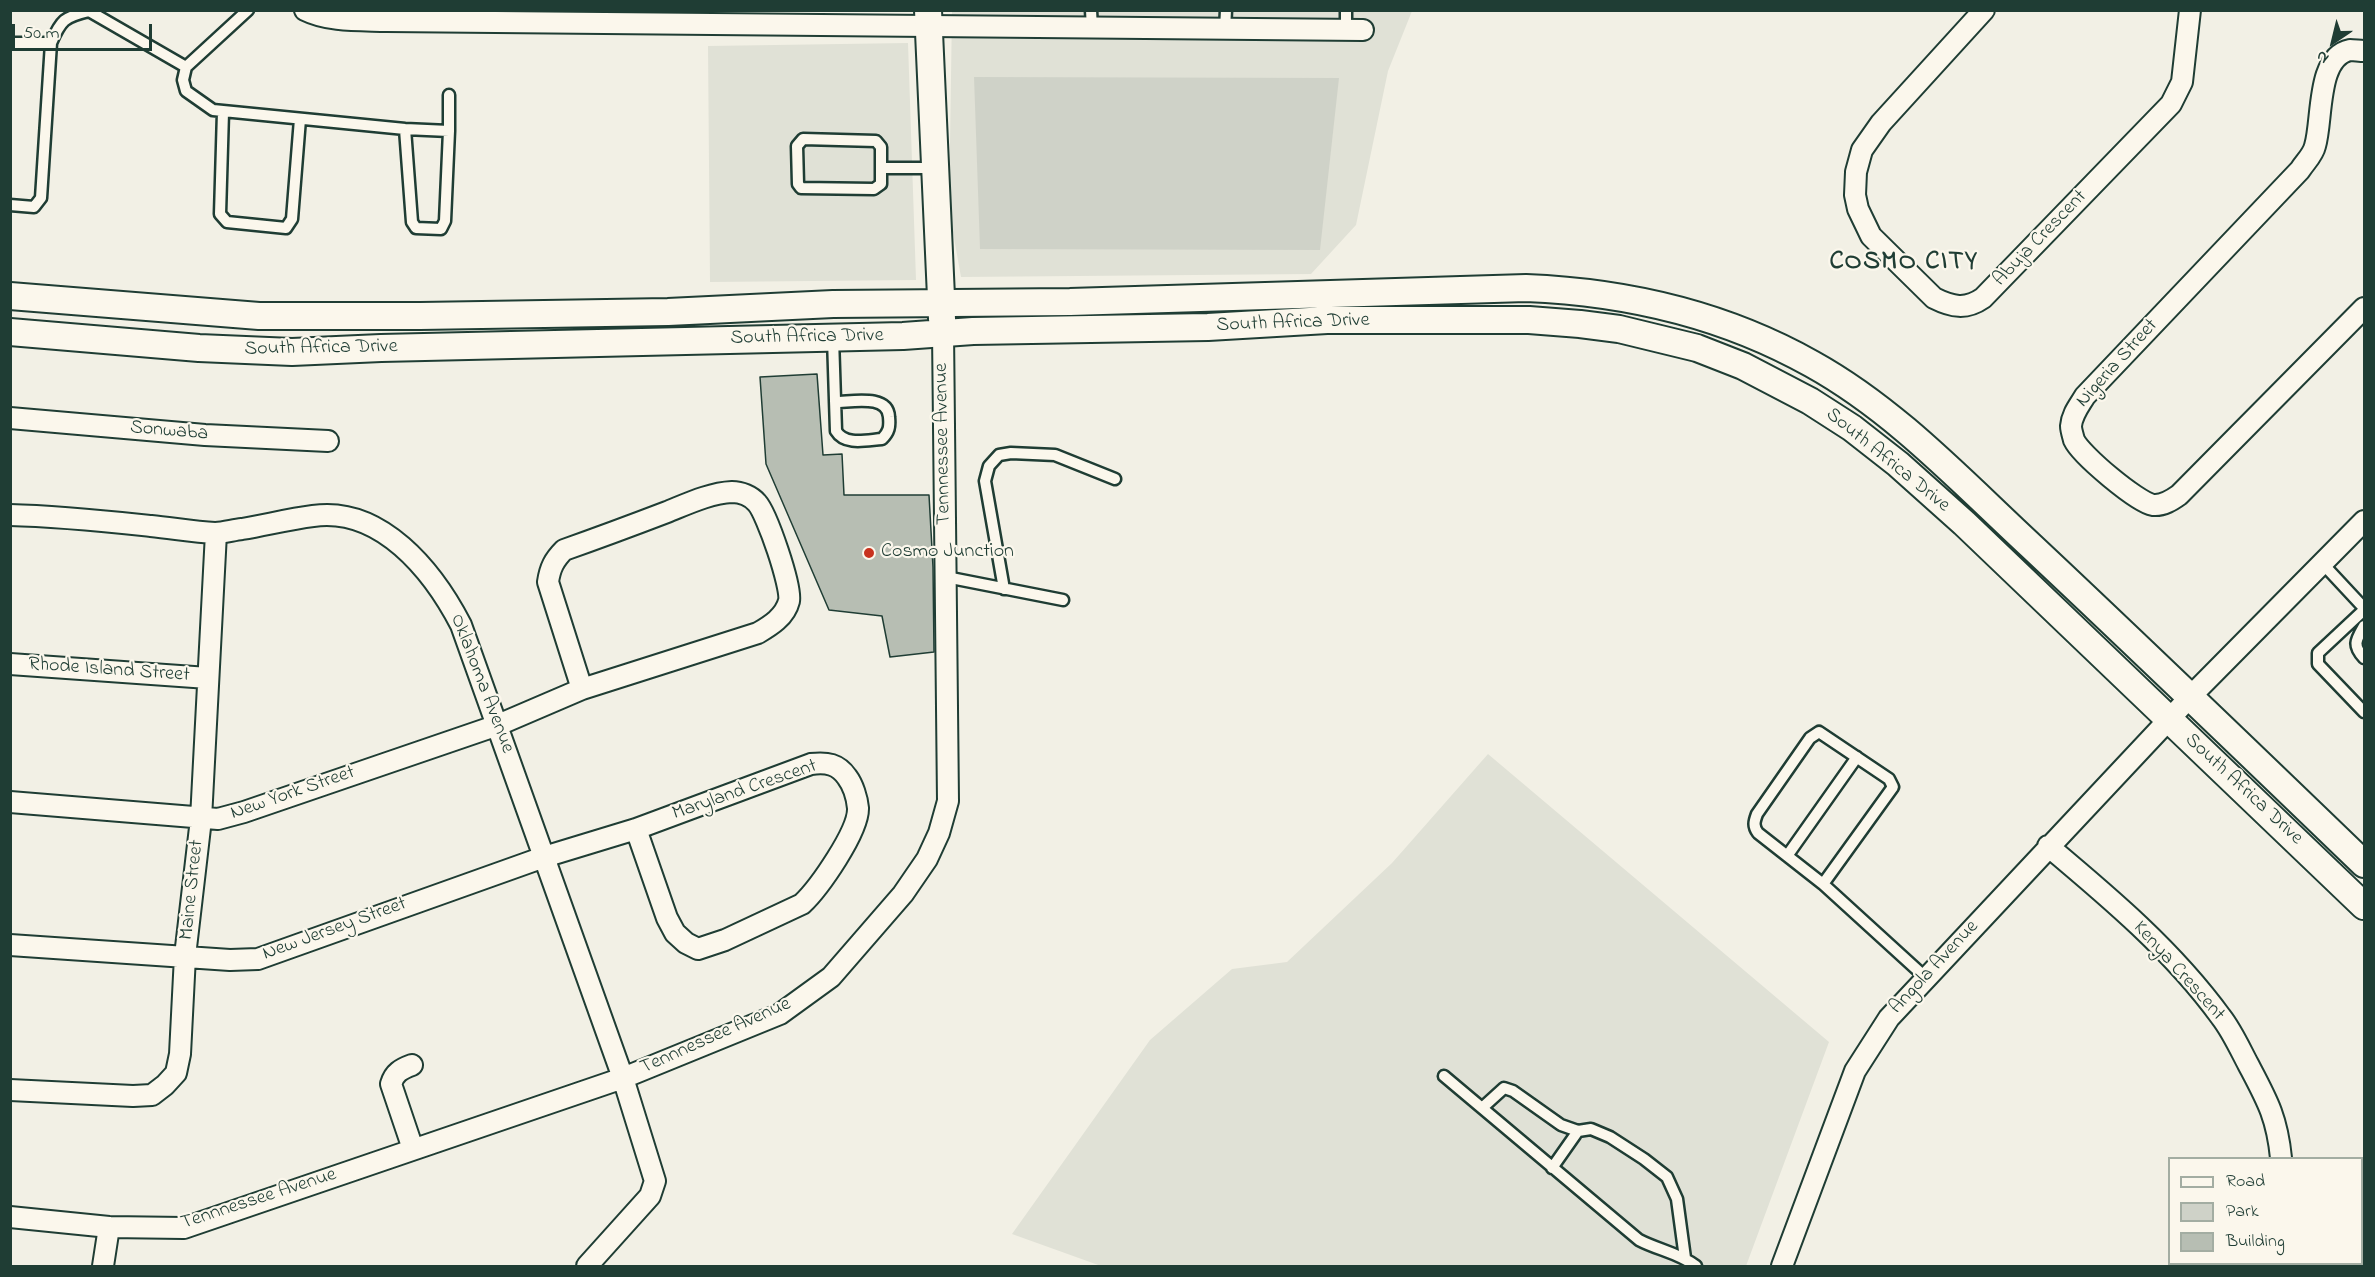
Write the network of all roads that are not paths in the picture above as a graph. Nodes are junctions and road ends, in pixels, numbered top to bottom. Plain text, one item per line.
1 (248, 10) edge
2 (304, 10) edge
3 (1346, 10) edge
4 (1984, 10) edge
5 (2190, 10) edge
6 (773, 17) edge
7 (928, 19) edge
8 (1091, 20) edge
9 (1225, 20) edge
10 (1354, 30) joint
11 (10, 43) edge
12 (51, 43) junction
13 (2364, 51) edge
14 (186, 67) junction
15 (449, 95) dead end
16 (223, 112) junction
17 (300, 119) junction
18 (405, 129) junction
19 (449, 131) junction
20 (882, 168) junction
21 (936, 168) junction
22 (10, 206) edge
23 (10, 296) edge
24 (942, 303) junction
25 (2364, 308) edge
26 (10, 332) edge
27 (943, 332) junction
28 (833, 338) junction
29 (835, 402) junction
30 (10, 418) edge
31 (328, 441) dead end
32 (1115, 479) dead end
33 (10, 515) edge
34 (2364, 521) edge
35 (216, 533) junction
36 (2323, 564) junction
37 (946, 577) junction
38 (1004, 589) junction
39 (1063, 600) dead end
40 (2364, 609) edge
41 (2364, 626) edge
42 (2364, 658) edge
43 (10, 664) edge
44 (208, 678) junction
45 (582, 690) junction
46 (2190, 697) junction
47 (2364, 712) edge
48 (2169, 721) junction
49 (498, 724) junction
50 (1857, 757) junction
51 (10, 802) edge
52 (201, 819) junction
53 (636, 829) junction
54 (2048, 846) junction
55 (1787, 856) junction
56 (544, 857) junction
57 (2364, 864) edge
58 (1822, 884) junction
59 (2364, 906) edge
60 (10, 945) edge
61 (185, 956) junction
62 (1925, 977) junction
63 (412, 1065) dead end
64 (1443, 1076) dead end
65 (623, 1078) junction
66 (10, 1090) edge
67 (1482, 1108) junction
68 (1578, 1131) junction
69 (413, 1149) junction
70 (2281, 1157) edge
71 (1552, 1168) junction
72 (10, 1217) edge
73 (109, 1227) junction
74 (1685, 1258) junction
75 (103, 1266) edge
76 (587, 1266) edge
77 (1696, 1266) edge
78 (1782, 1266) edge

1 - 14 lane
2 - 6 street
3 - 10 lane
4 - 5 street, Abuja Crescent
6 - 7 street
7 - 8 street
7 - 21 street, Tennnessee Avenue
8 - 9 street
9 - 10 street
11 - 12 lane
12 - 14 lane
12 - 22 lane
13 - 25 street, Nigeria Street
14 - 16 lane
15 - 19 lane
16 - 17 lane
16 - 17 lane
17 - 18 lane
18 - 19 lane
18 - 19 lane
20 - 20 lane
20 - 21 lane
21 - 24 street, Tennnessee Avenue
23 - 24 street, South Africa Drive
24 - 27 street, Tennnessee Avenue
24 - 46 street, South Africa Drive
26 - 28 street, South Africa Drive
27 - 28 street, South Africa Drive
27 - 37 street, Tennnessee Avenue
27 - 48 street, South Africa Drive
28 - 29 lane
29 - 29 lane
30 - 31 street, Sonwaba
32 - 38 lane
33 - 35 street, Oklahoma Avenue
34 - 36 street, Angola Avenue
35 - 44 street, Maine Street
35 - 49 street, Oklahoma Avenue
36 - 40 lane
36 - 46 street, Angola Avenue
37 - 38 lane
37 - 65 street, Tennnessee Avenue
38 - 39 lane
40 - 47 lane
41 - 42 lane
43 - 44 street, Rhode Island Street
44 - 52 street, Maine Street
45 - 45 street, New York Street
45 - 49 street, New York Street
46 - 48 street, Angola Avenue
46 - 57 street, South Africa Drive
48 - 54 street, Angola Avenue
48 - 59 street, South Africa Drive
49 - 52 street, New York Street
49 - 56 street, Oklahoma Avenue
50 - 55 lane
50 - 55 lane
50 - 58 lane
51 - 52 street, New York Street
52 - 61 street, Maine Street
53 - 53 street, Maryland Crescent
53 - 56 street, Maryland Crescent
54 - 62 street, Angola Avenue
54 - 70 street, Kenya Crescent
55 - 58 lane
56 - 61 street, New Jersey Street
56 - 65 street, Oklahoma Avenue
58 - 62 lane
60 - 61 street, New Jersey Street
61 - 66 street, Maine Street
62 - 78 street, Angola Avenue
63 - 69 street
64 - 67 lane
65 - 69 street, Tennnessee Avenue
65 - 76 street, Oklahoma Avenue
67 - 68 lane
67 - 71 lane
68 - 71 lane
68 - 74 lane
69 - 73 street, Tennnessee Avenue
71 - 74 lane
72 - 73 street, Tennnessee Avenue
73 - 75 street
74 - 77 lane

